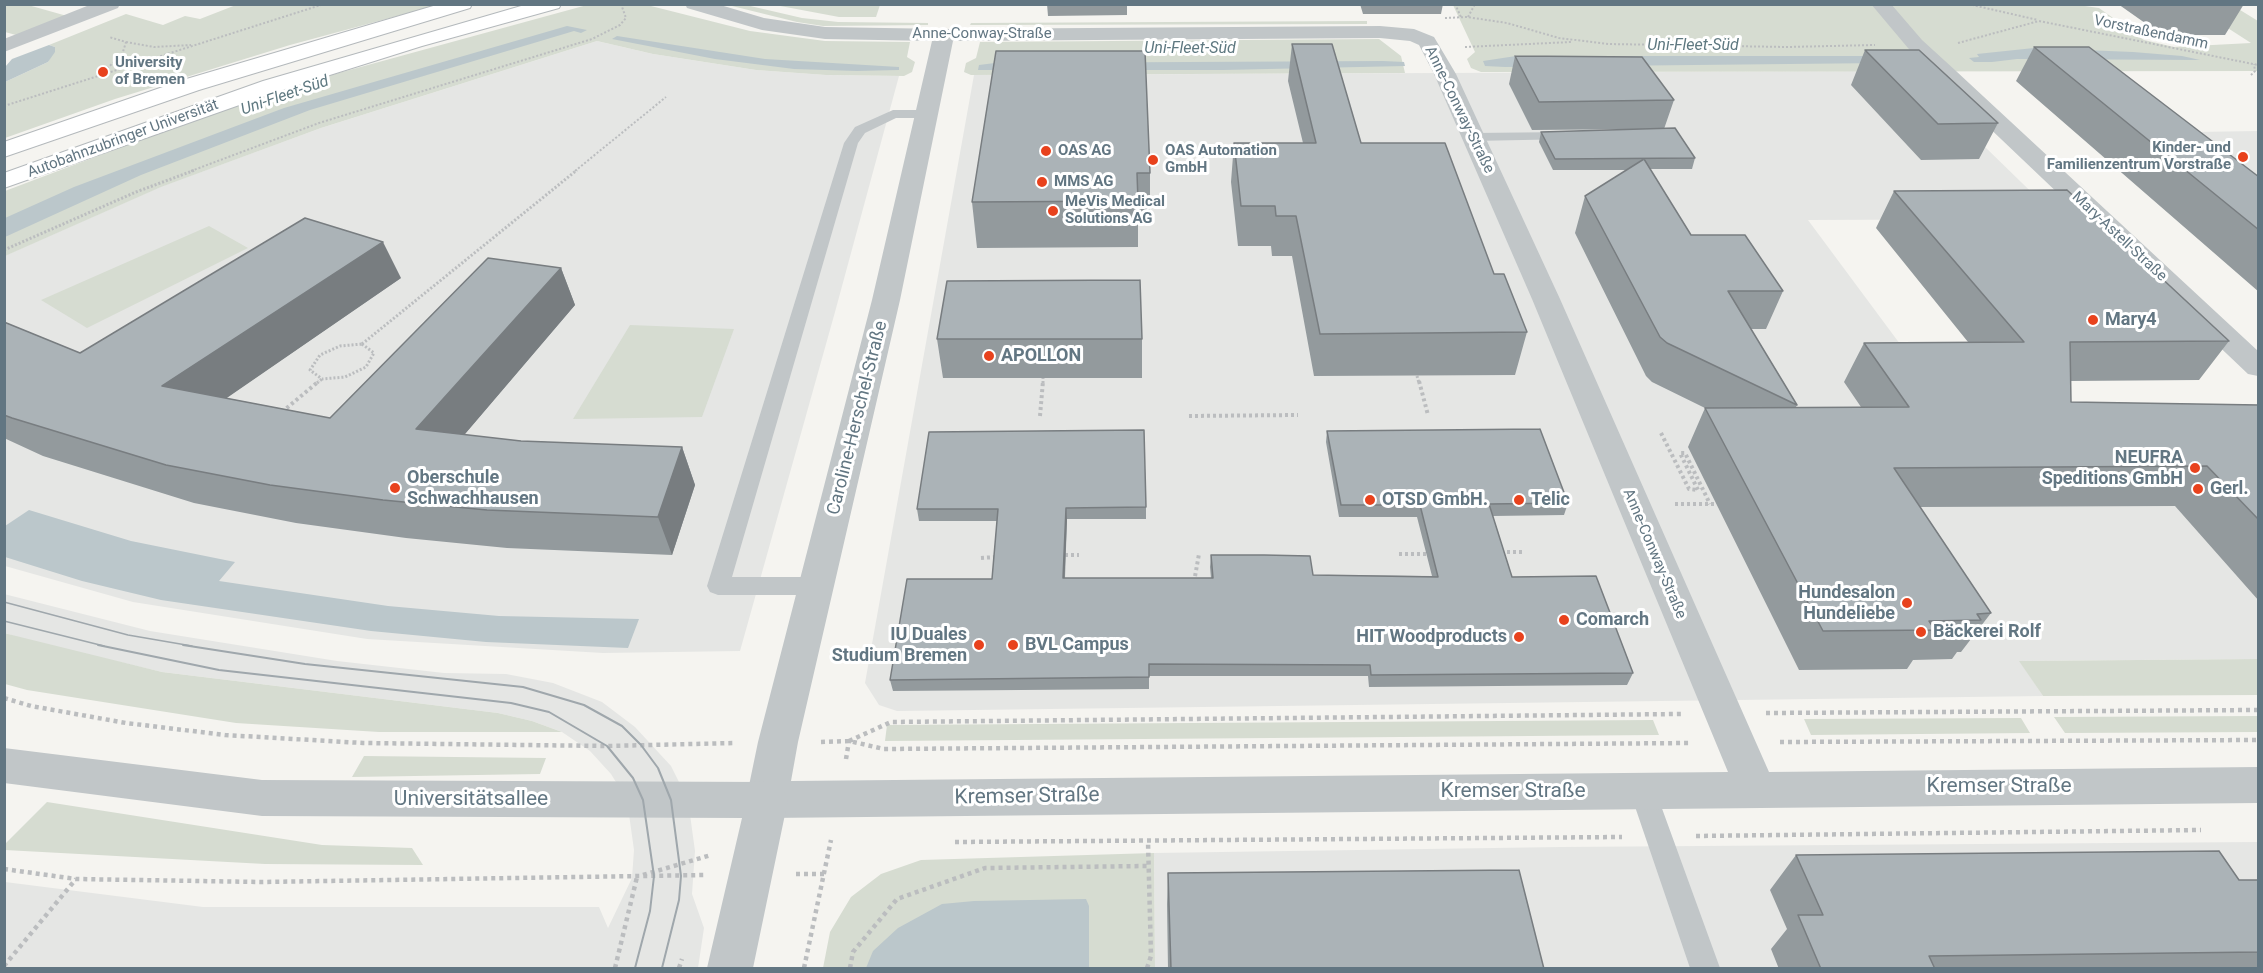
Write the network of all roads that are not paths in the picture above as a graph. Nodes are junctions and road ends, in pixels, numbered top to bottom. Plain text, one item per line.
1 (111, 4) edge
2 (463, 4) edge
3 (552, 4) edge
4 (694, 4) edge
5 (1880, 4) edge
6 (944, 35) junction
7 (4, 46) edge
8 (927, 114) junction
9 (1579, 135) edge
10 (1473, 137) junction
11 (4, 150) edge
12 (4, 182) edge
13 (2259, 367) edge
14 (816, 586) junction
15 (4, 765) edge
16 (2259, 784) edge
17 (1756, 789) junction
18 (1642, 792) junction
19 (767, 800) junction
20 (730, 969) edge
21 (1705, 969) edge

1 - 7 street
2 - 11 main road, Autobahnzubringer Universität
3 - 12 main road, Autobahnzubringer Universität
4 - 6 street, Anne-Conway-Straße
5 - 13 street, Mary-Astell-Straße
6 - 8 street, Caroline-Herschel-Straße
6 - 10 street, Anne-Conway-Straße
8 - 14 street, Caroline-Herschel-Straße
8 - 14 lane
9 - 10 lane
10 - 17 street, Anne-Conway-Straße
14 - 19 street, Caroline-Herschel-Straße
15 - 19 street, Universitätsallee
16 - 17 street, Kremser Straße
17 - 18 street, Kremser Straße
18 - 19 street, Kremser Straße
18 - 21 lane
19 - 20 street

